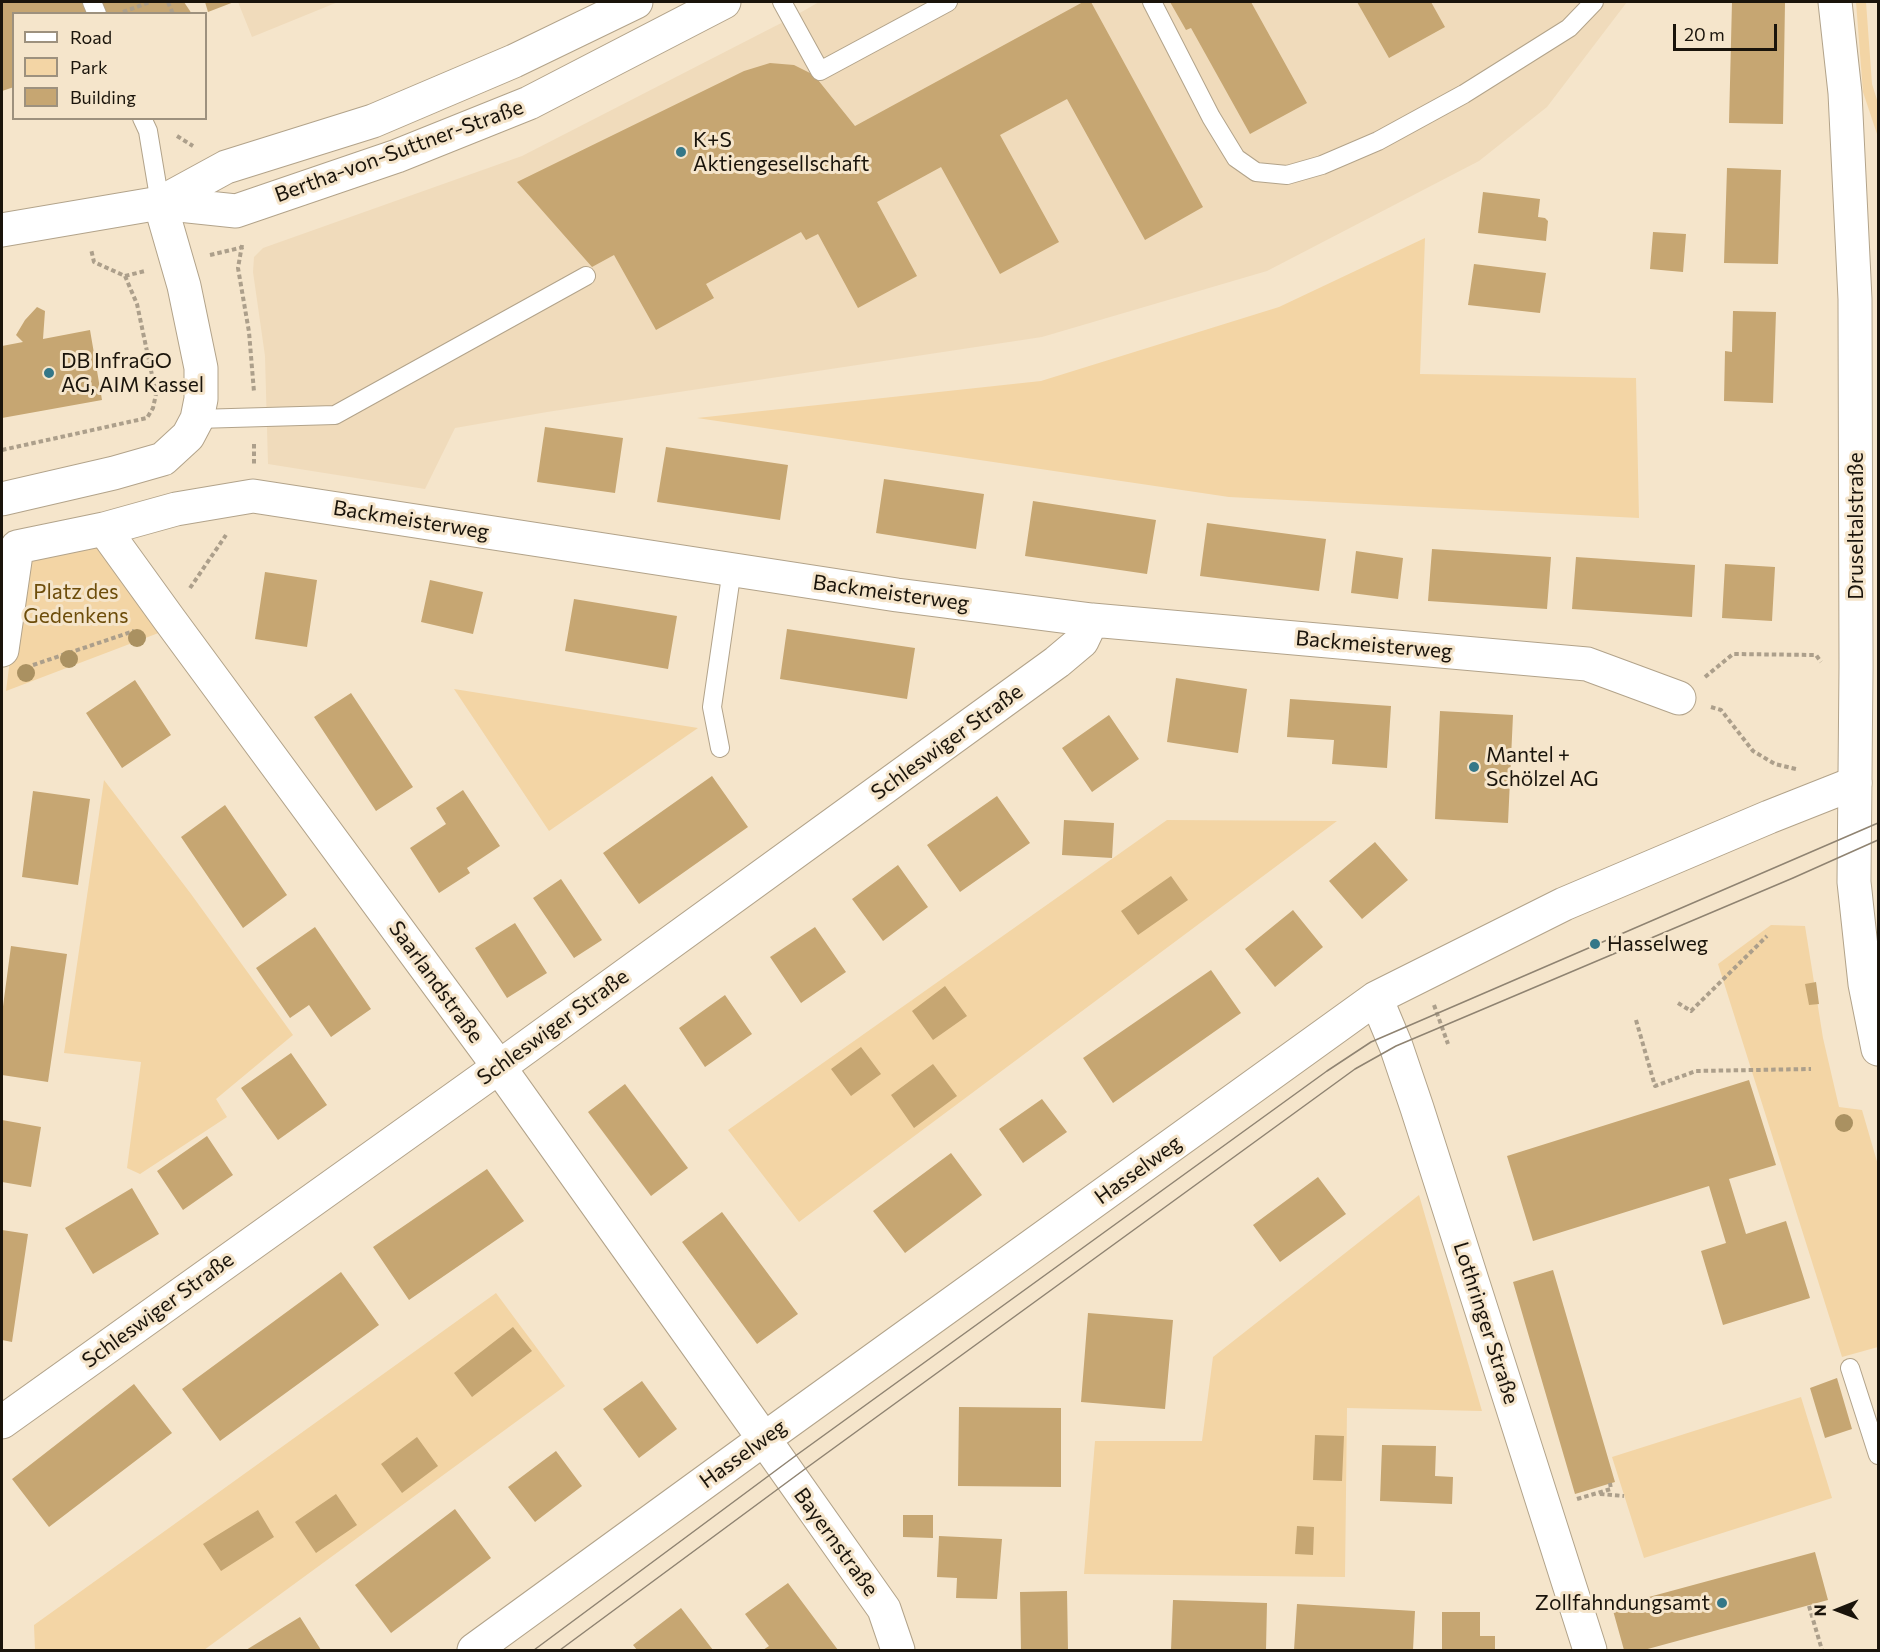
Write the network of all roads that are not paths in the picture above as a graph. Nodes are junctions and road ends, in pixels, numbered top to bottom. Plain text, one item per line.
1 (636, 2) edge
2 (724, 2) edge
3 (782, 2) edge
4 (948, 2) edge
5 (1152, 2) edge
6 (1594, 2) edge
7 (1835, 2) edge
8 (143, 120) edge
9 (160, 203) junction
10 (2, 230) edge
11 (586, 276) dead end
12 (197, 419) junction
13 (2, 499) edge
14 (104, 529) junction
15 (732, 569) junction
16 (1092, 620) junction
17 (2, 650) edge
18 (1679, 698) road end
19 (720, 748) dead end
20 (1867, 778) edge
21 (1376, 998) junction
22 (1878, 1049) edge
23 (499, 1067) junction
24 (1850, 1368) dead end
25 (2, 1422) edge
26 (764, 1439) junction
27 (1878, 1455) edge
28 (474, 1650) edge
29 (898, 1650) edge
30 (1590, 1650) edge

1 - 9 street, Bertha-von-Suttner-Straße
2 - 9 street, Bertha-von-Suttner-Straße
3 - 4 lane
5 - 6 lane
7 - 20 street, Druseltalstraße
8 - 9 lane
9 - 10 street, Bertha-von-Suttner-Straße
9 - 12 street
11 - 12 lane
12 - 13 street
14 - 15 street, Backmeisterweg
14 - 17 street, Backmeisterweg
14 - 23 street, Saarlandstraße
15 - 16 street, Backmeisterweg
15 - 19 lane
16 - 18 street, Backmeisterweg
16 - 23 street, Schleswiger Straße
20 - 21 street, Hasselweg
20 - 22 street, Druseltalstraße
21 - 26 street, Hasselweg
21 - 30 street, Lothringer Straße
23 - 25 street, Schleswiger Straße
23 - 26 street, Saarlandstraße
24 - 27 lane
26 - 28 street, Hasselweg
26 - 29 street, Bayernstraße

